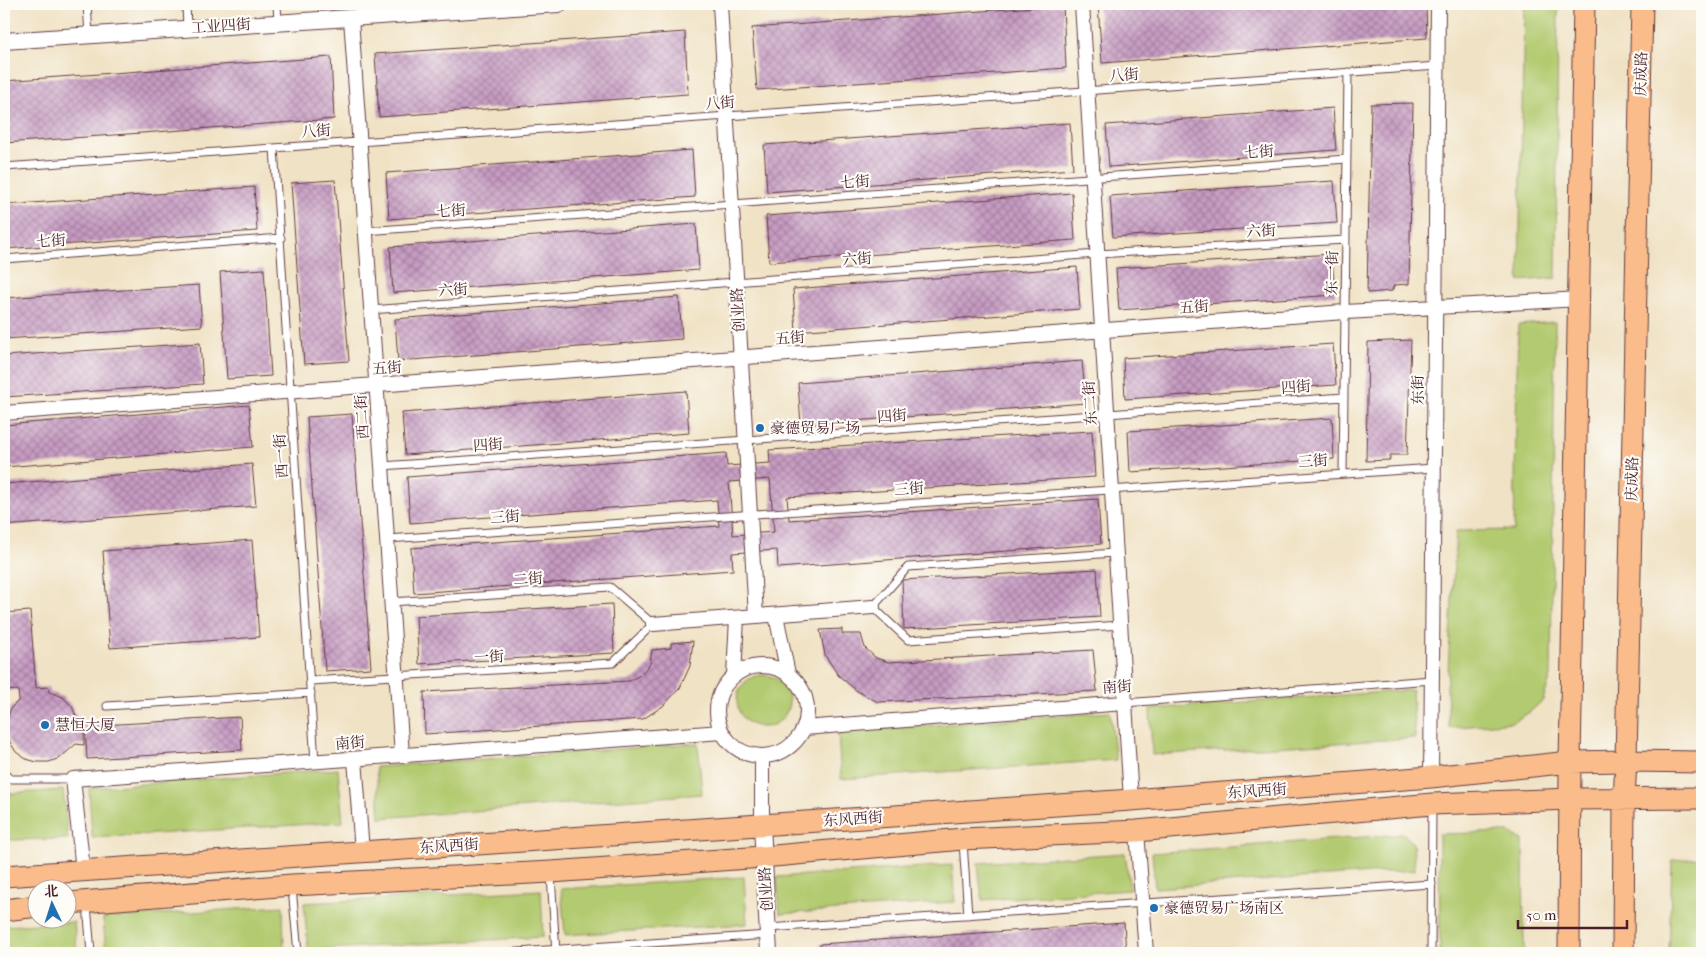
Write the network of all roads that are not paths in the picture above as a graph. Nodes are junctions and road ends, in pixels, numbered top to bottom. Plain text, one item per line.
1 (87, 4) edge
2 (186, 4) edge
3 (277, 4) edge
4 (550, 4) edge
5 (558, 4) edge
6 (720, 4) edge
7 (1082, 4) edge
8 (1438, 4) edge
9 (1584, 4) edge
10 (1642, 4) edge
11 (376, 10) edge
12 (350, 18) junction
13 (278, 23) junction
14 (187, 29) junction
15 (89, 35) junction
16 (4, 41) edge
17 (1438, 66) junction
18 (1348, 72) junction
19 (1087, 91) junction
20 (727, 116) junction
21 (359, 142) junction
22 (274, 148) junction
23 (1347, 159) junction
24 (4, 167) edge
25 (1093, 178) junction
26 (732, 205) junction
27 (366, 231) junction
28 (281, 238) junction
29 (1346, 240) junction
30 (1097, 254) junction
31 (4, 258) edge
32 (737, 282) junction
33 (1580, 299) junction
34 (1435, 307) junction
35 (371, 310) junction
36 (1345, 312) junction
37 (1102, 331) junction
38 (741, 358) junction
39 (376, 385) junction
40 (291, 391) junction
41 (1344, 397) junction
42 (4, 412) edge
43 (1107, 414) junction
44 (746, 440) junction
45 (382, 466) junction
46 (1434, 468) junction
47 (1343, 473) junction
48 (1112, 489) junction
49 (750, 514) junction
50 (387, 539) junction
51 (1115, 553) junction
52 (391, 602) junction
53 (873, 607) junction
54 (776, 615) junction
55 (756, 616) junction
56 (737, 618) junction
57 (653, 624) junction
58 (1120, 625) junction
59 (788, 674) junction
60 (734, 675) junction
61 (396, 676) junction
62 (1432, 680) junction
63 (310, 681) junction
64 (311, 693) junction
65 (1124, 703) junction
66 (107, 706) dead end
67 (804, 728) junction
68 (722, 732) junction
69 (402, 755) junction
70 (762, 757) junction
71 (355, 759) junction
72 (1626, 761) junction
73 (315, 762) junction
74 (1570, 762) junction
75 (1702, 762) edge
76 (4, 773) edge
77 (1431, 777) junction
78 (73, 779) junction
79 (1702, 798) edge
80 (1570, 799) junction
81 (1131, 800) junction
82 (1624, 800) junction
83 (1432, 804) junction
84 (762, 825) junction
85 (1137, 831) junction
86 (963, 839) junction
87 (362, 852) junction
88 (763, 857) junction
89 (83, 870) junction
90 (551, 872) junction
91 (4, 876) edge
92 (1432, 884) junction
93 (292, 885) junction
94 (78, 902) edge
95 (1142, 903) junction
96 (78, 906) edge
97 (28, 907) edge
98 (4, 910) edge
99 (968, 914) junction
100 (768, 931) junction
101 (556, 951) edge
102 (90, 953) edge
103 (298, 953) edge
104 (503, 953) edge
105 (769, 953) edge
106 (1146, 953) edge
107 (1430, 953) edge
108 (1569, 953) edge
109 (1623, 953) edge

1 - 15 lane
2 - 14 lane
3 - 13 lane
4 - 5 street, 工业四街
4 - 11 street, 工业四街
6 - 20 street, 创业路
7 - 19 street, 东二街
8 - 17 street, 东街
9 - 33 main road
10 - 72 main road, 庆成路
11 - 12 street, 工业四街
12 - 13 street, 工业四街
12 - 21 street, 西二街
13 - 14 street, 工业四街
14 - 15 street, 工业四街
15 - 16 street, 工业四街
17 - 18 lane, 八街
17 - 34 street, 东街
18 - 19 lane, 八街
18 - 23 lane, 东一街
19 - 20 lane, 八街
19 - 25 street, 东二街
20 - 21 lane, 八街
20 - 26 street, 创业路
21 - 22 lane, 八街
21 - 27 street, 西二街
22 - 24 lane, 八街
22 - 28 lane, 西一街
23 - 25 lane, 七街
23 - 29 lane, 东一街
25 - 26 lane, 七街
25 - 30 street, 东二街
26 - 27 lane, 七街
26 - 32 street, 创业路
27 - 35 street, 西二街
28 - 31 lane, 七街
28 - 40 lane, 西一街
29 - 30 lane, 六街
29 - 36 lane, 东一街
30 - 32 lane, 六街
30 - 37 street, 东二街
32 - 35 lane, 六街
32 - 38 street, 创业路
33 - 34 street, 五街
33 - 74 main road
34 - 36 street, 五街
34 - 46 street, 东街
35 - 39 street, 西二街
36 - 37 street, 五街
36 - 41 lane, 东一街
37 - 38 street, 五街
37 - 43 street, 东二街
38 - 39 street, 五街
38 - 44 street, 创业路
39 - 40 street, 五街
39 - 45 street, 西二街
40 - 42 street, 五街
40 - 63 lane, 西一街
41 - 43 lane, 四街
41 - 47 lane, 东一街
43 - 44 lane, 四街
43 - 48 street, 东二街
44 - 45 lane, 四街
44 - 49 street, 创业路
45 - 50 street, 西二街
46 - 47 lane, 三街
46 - 62 street, 东街
47 - 48 lane, 三街
48 - 49 lane, 三街
48 - 51 street, 东二街
49 - 50 lane, 三街
49 - 55 street, 创业路
50 - 52 street, 西二街
51 - 53 lane
51 - 58 street, 东二街
52 - 57 lane, 二街
52 - 61 street, 西二街
53 - 54 street
53 - 58 lane
54 - 55 street
54 - 59 street
55 - 56 street
56 - 57 street
56 - 60 street
57 - 61 lane, 一街
58 - 65 street, 东二街
59 - 60 street
59 - 67 street
60 - 68 street
61 - 63 lane, 一街
61 - 69 street, 西二街
62 - 65 lane, 南街
62 - 77 street, 东街
63 - 64 lane, 西一街
64 - 66 lane
64 - 73 lane, 西一街
65 - 67 street, 南街
65 - 81 street, 东二街
67 - 70 street
68 - 69 street, 南街
68 - 70 street
69 - 71 street, 南街
70 - 84 street
71 - 73 street, 南街
71 - 87 street
72 - 74 main road, 东风西街
72 - 75 main road, 东风西街
72 - 82 main road, 庆成路
73 - 78 street, 南街
74 - 77 main road, 东风西街
74 - 80 main road
76 - 78 lane
77 - 81 main road, 东风西街
78 - 89 street
79 - 82 main road, 东风西街
80 - 82 main road, 东风西街
80 - 83 main road, 东风西街
80 - 108 main road
81 - 84 main road, 东风西街
82 - 109 main road, 庆成路
83 - 85 main road, 东风西街
83 - 92 lane
84 - 87 main road, 东风西街
84 - 88 street, 创业路
85 - 86 main road, 东风西街
85 - 95 street
86 - 88 main road, 东风西街
86 - 99 lane
87 - 89 main road, 东风西街
88 - 90 main road, 东风西街
88 - 100 street, 创业路
89 - 91 main road, 东风西街
90 - 93 main road, 东风西街
90 - 101 lane
92 - 95 lane
92 - 107 lane
93 - 94 main road, 东风西街
93 - 103 lane
95 - 99 lane
95 - 106 street
96 - 102 lane
97 - 98 main road
99 - 100 lane
100 - 101 lane
100 - 105 street, 创业路
101 - 104 lane

